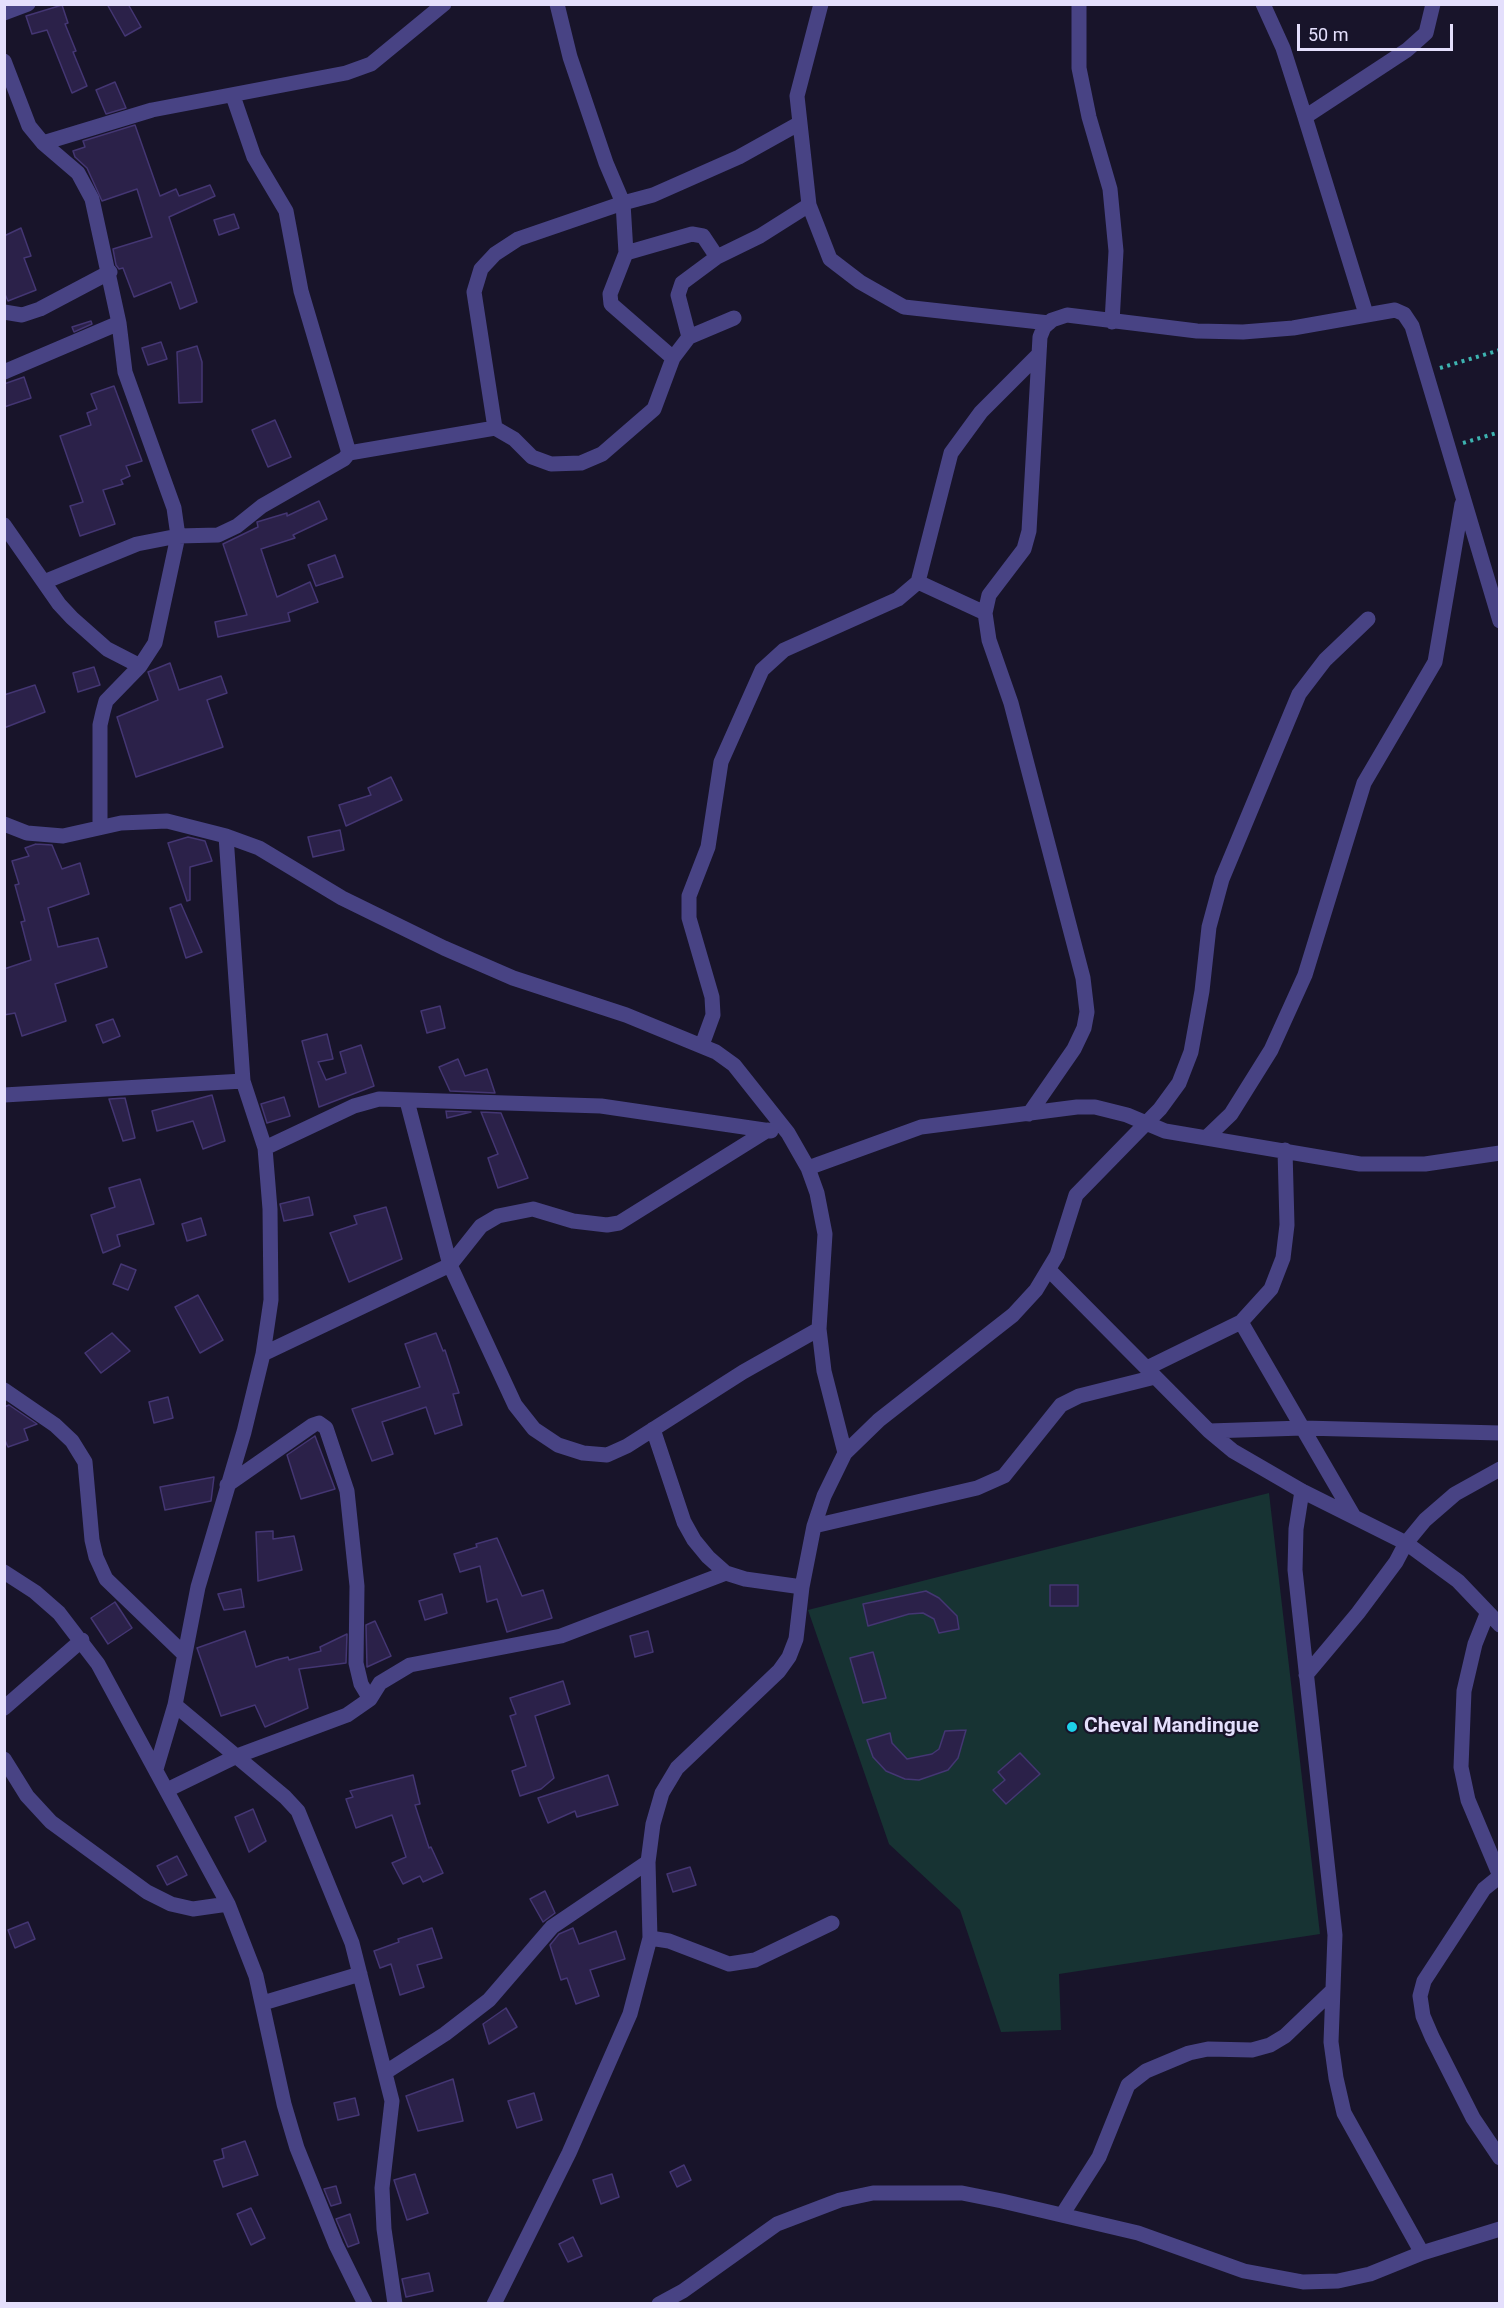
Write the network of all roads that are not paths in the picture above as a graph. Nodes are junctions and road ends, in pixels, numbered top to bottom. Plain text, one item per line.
1 (28, 4) edge
2 (444, 4) edge
3 (557, 4) edge
4 (821, 4) edge
5 (1079, 4) edge
6 (1263, 4) edge
7 (1433, 4) edge
8 (4, 13) edge
9 (4, 62) edge
10 (233, 96) junction
11 (1305, 117) junction
12 (800, 123) junction
13 (43, 143) junction
14 (623, 203) junction
15 (809, 205) junction
16 (626, 253) junction
17 (717, 257) junction
18 (110, 272) junction
19 (4, 312) edge
20 (1366, 314) junction
21 (734, 318) dead end
22 (1112, 322) junction
23 (119, 323) junction
24 (1049, 323) junction
25 (689, 337) junction
26 (1040, 354) junction
27 (673, 358) junction
28 (4, 372) edge
29 (495, 428) junction
30 (349, 453) junction
31 (1463, 502) junction
32 (4, 525) edge
33 (178, 536) junction
34 (44, 582) junction
35 (918, 582) junction
36 (985, 613) junction
37 (1368, 619) dead end
38 (1500, 621) edge
39 (140, 666) junction
40 (4, 824) edge
41 (100, 827) junction
42 (226, 836) junction
43 (702, 1045) junction
44 (243, 1081) junction
45 (4, 1095) edge
46 (407, 1101) junction
47 (1029, 1114) junction
48 (1146, 1122) junction
49 (768, 1130) junction
50 (788, 1133) junction
51 (1207, 1137) junction
52 (265, 1148) junction
53 (1285, 1150) junction
54 (1500, 1152) edge
55 (808, 1168) junction
56 (450, 1265) junction
57 (1050, 1271) junction
58 (1241, 1322) junction
59 (819, 1329) junction
60 (262, 1354) junction
61 (1151, 1372) junction
62 (4, 1390) edge
63 (1303, 1428) junction
64 (653, 1429) junction
65 (1209, 1431) junction
66 (1500, 1434) edge
67 (844, 1453) junction
68 (1500, 1469) edge
69 (227, 1485) junction
70 (1302, 1491) junction
71 (1353, 1515) junction
72 (814, 1526) junction
73 (1406, 1542) junction
74 (4, 1572) edge
75 (726, 1573) junction
76 (802, 1587) junction
77 (1487, 1614) junction
78 (1500, 1626) edge
79 (82, 1640) junction
80 (184, 1654) junction
81 (1306, 1675) junction
82 (370, 1699) junction
83 (175, 1705) junction
84 (4, 1708) edge
85 (237, 1756) junction
86 (4, 1759) edge
87 (156, 1769) junction
88 (167, 1790) junction
89 (648, 1862) junction
90 (1500, 1876) edge
91 (228, 1904) junction
92 (832, 1923) dead end
93 (650, 1938) junction
94 (360, 1974) junction
95 (1332, 1991) junction
96 (263, 2003) junction
97 (386, 2072) junction
98 (1500, 2158) edge
99 (1062, 2215) junction
100 (1500, 2229) edge
101 (1422, 2253) junction
102 (365, 2304) edge
103 (395, 2304) edge
104 (494, 2304) edge
105 (659, 2304) edge

1 - 8 street
2 - 10 street
3 - 14 street
4 - 12 street
5 - 22 street
6 - 11 street
7 - 11 street
9 - 13 street
10 - 13 street
10 - 30 street
11 - 20 street
12 - 14 street
12 - 15 street
13 - 18 street
14 - 16 street
14 - 29 street
15 - 17 street
15 - 24 street
16 - 17 street
16 - 27 street
17 - 25 street
18 - 19 street
18 - 23 street
20 - 22 street
20 - 31 street
21 - 25 street
22 - 24 street
23 - 28 street
23 - 33 street
24 - 26 street
25 - 27 street
26 - 35 street
26 - 36 street
27 - 29 street
29 - 30 street
30 - 33 street
31 - 38 street
31 - 51 street
32 - 34 street
33 - 34 street
33 - 39 street
34 - 39 street
35 - 36 street
35 - 43 street
36 - 47 street
37 - 48 street
39 - 41 street
40 - 41 street
41 - 42 street
42 - 43 street
42 - 44 street
43 - 50 street
44 - 45 street
44 - 52 street
46 - 49 street
46 - 52 street
46 - 56 street
47 - 48 street
47 - 55 street
48 - 51 street
48 - 57 street
49 - 50 street
49 - 56 street
50 - 55 street
51 - 53 street
52 - 60 street
53 - 54 street
53 - 58 street
55 - 59 street
56 - 60 street
56 - 64 street
57 - 61 street
57 - 67 street
58 - 61 street
58 - 63 street
59 - 64 street
59 - 67 street
60 - 69 street
61 - 65 street
61 - 72 street
62 - 80 street
63 - 65 street
63 - 66 street
63 - 71 street
64 - 75 street
65 - 70 street
67 - 72 street
68 - 73 street
69 - 80 street
69 - 82 street
70 - 71 street
70 - 81 street
71 - 73 street
72 - 76 street
73 - 77 street
73 - 81 street
74 - 79 street
75 - 76 street
75 - 82 street
76 - 89 street
77 - 78 street
77 - 90 street
79 - 84 street
79 - 87 street
80 - 83 street
81 - 95 street
82 - 85 street
83 - 85 street
83 - 87 street
85 - 88 street
85 - 94 street
86 - 91 street
87 - 88 street
88 - 91 street
89 - 93 street
89 - 97 street
90 - 98 street
91 - 96 street
92 - 93 street
93 - 104 street
94 - 96 street
94 - 97 street
95 - 99 street
95 - 101 street
96 - 102 street
97 - 103 street
99 - 101 street
99 - 105 street
100 - 101 street

